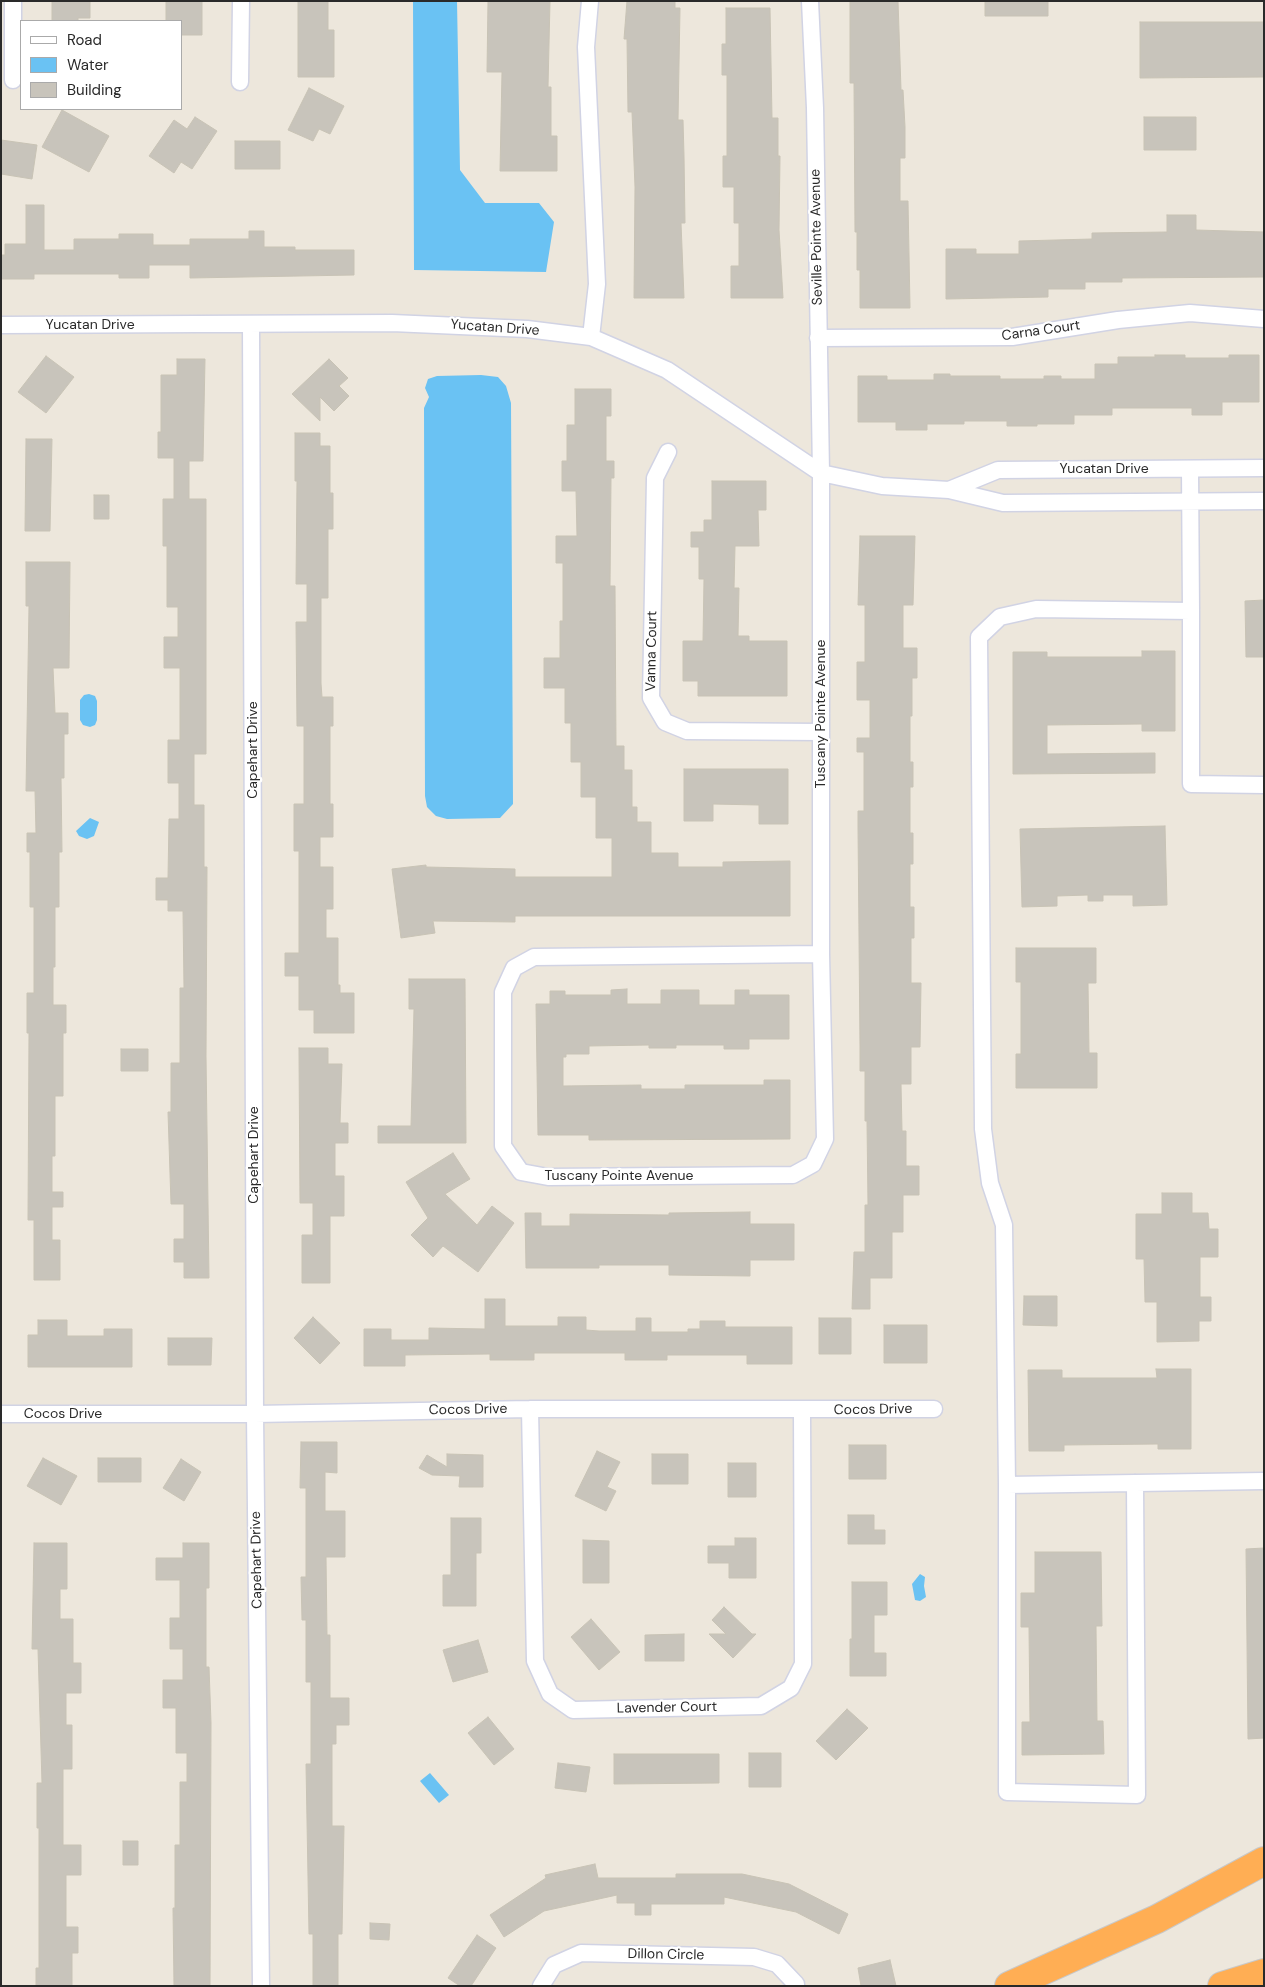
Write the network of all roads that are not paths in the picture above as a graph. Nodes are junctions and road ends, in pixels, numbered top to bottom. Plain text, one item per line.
1 (13, 1) edge
2 (241, 1) edge
3 (590, 1) edge
4 (810, 1) edge
5 (13, 80) dead end
6 (240, 82) dead end
7 (1264, 318) edge
8 (251, 324) junction
9 (1, 325) edge
10 (590, 337) junction
11 (818, 338) junction
12 (668, 452) dead end
13 (1264, 468) edge
14 (1190, 469) junction
15 (821, 473) junction
16 (949, 490) junction
17 (1264, 501) edge
18 (1191, 502) junction
19 (1191, 611) junction
20 (821, 732) junction
21 (1264, 785) edge
22 (821, 954) junction
23 (530, 1409) junction
24 (934, 1409) dead end
25 (802, 1411) junction
26 (1, 1414) edge
27 (255, 1414) junction
28 (1264, 1481) edge
29 (1135, 1483) junction
30 (1007, 1486) junction
31 (1264, 1861) edge
32 (1264, 1973) edge
33 (796, 1984) dead end
34 (261, 1986) edge
35 (541, 1986) edge
36 (1009, 1986) edge
37 (1222, 1986) edge

1 - 5 street
2 - 6 street
3 - 10 street
4 - 11 street, Seville Pointe Avenue
7 - 11 street, Carna Court
8 - 9 street, Yucatan Drive
8 - 10 street, Yucatan Drive
8 - 27 street, Capehart Drive
10 - 15 street, Yucatan Drive
11 - 15 street, Seville Pointe Avenue
12 - 20 street, Vanna Court
13 - 14 street, Yucatan Drive
14 - 16 street, Yucatan Drive
14 - 18 street
15 - 16 street, Yucatan Drive
15 - 20 street, Tuscany Pointe Avenue
16 - 18 street, Yucatan Drive
17 - 18 street, Yucatan Drive
18 - 19 street
19 - 21 street
19 - 30 street
20 - 22 street, Tuscany Pointe Avenue
22 - 22 street, Tuscany Pointe Avenue
23 - 25 street, Cocos Drive
23 - 25 street, Lavender Court
23 - 27 street, Cocos Drive
24 - 25 street, Cocos Drive
26 - 27 street, Cocos Drive
27 - 34 street, Capehart Drive
28 - 29 street
29 - 30 street
29 - 30 street
31 - 36 highway
32 - 37 highway
33 - 35 street, Dillon Circle

